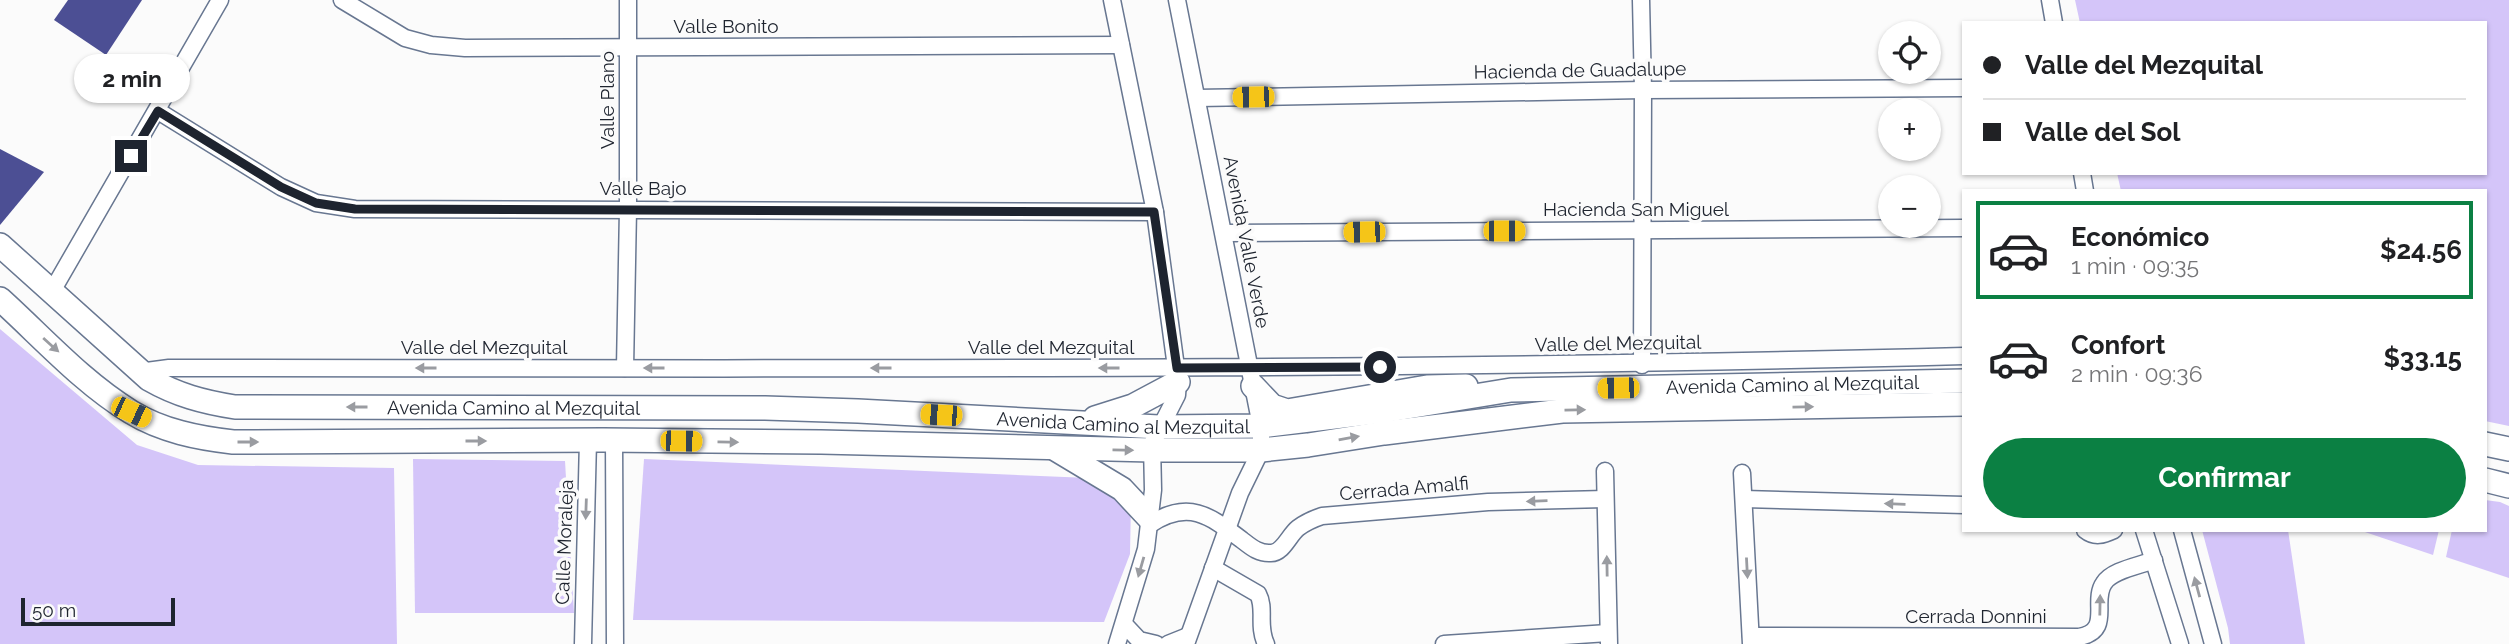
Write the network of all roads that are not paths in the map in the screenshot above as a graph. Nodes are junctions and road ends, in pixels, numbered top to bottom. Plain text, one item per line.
1 (220, 0) edge
2 (342, 0) edge
3 (628, 0) edge
4 (1112, 0) edge
5 (1177, 0) edge
6 (1641, 0) edge
7 (2050, 0) edge
8 (2054, 21) edge
9 (1121, 45) junction
10 (628, 47) junction
11 (1962, 88) edge
12 (1643, 90) junction
13 (1197, 98) junction
14 (158, 111) junction
15 (628, 209) junction
16 (1154, 212) junction
17 (1962, 228) edge
18 (1643, 230) junction
19 (1224, 233) junction
20 (0, 245) edge
21 (51, 293) junction
22 (0, 299) edge
23 (1962, 356) edge
24 (1642, 365) junction
25 (625, 368) junction
26 (139, 372) junction
27 (1178, 375) junction
28 (1251, 377) junction
29 (1962, 381) edge
30 (1511, 390) junction
31 (1962, 404) edge
32 (572, 407) junction
33 (630, 409) junction
34 (602, 416) junction
35 (1063, 424) junction
36 (1261, 426) junction
37 (1159, 427) junction
38 (588, 440) junction
39 (614, 440) junction
40 (2487, 444) edge
41 (1054, 449) junction
42 (2509, 449) edge
43 (1152, 450) junction
44 (1261, 450) junction
45 (1605, 471) dead end
46 (1742, 473) dead end
47 (2487, 480) edge
48 (2509, 486) edge
49 (1605, 499) junction
50 (1744, 499) junction
51 (1962, 505) edge
52 (1150, 522) junction
53 (1227, 529) junction
54 (2088, 532) edge
55 (2110, 532) edge
56 (2145, 532) edge
57 (2183, 532) edge
58 (2154, 560) junction
59 (1213, 568) junction
60 (583, 587) junction
61 (615, 588) junction
62 (1124, 624) junction
63 (1608, 639) edge
64 (1187, 640) edge
65 (1751, 640) edge
66 (583, 644) edge
67 (615, 644) edge
68 (1117, 644) edge
69 (1156, 644) edge
70 (1168, 644) edge
71 (1266, 644) edge
72 (1444, 644) edge
73 (2180, 644) edge
74 (2213, 644) edge

1 - 14 street
2 - 10 street, Valle Bonito
3 - 10 street, Valle Plano
4 - 9 street
5 - 13 street, Avenida Valle Verde
6 - 12 street
7 - 8 street
9 - 10 street, Valle Bonito
9 - 16 street
10 - 15 street, Valle Plano
11 - 12 street, Hacienda de Guadalupe
12 - 13 street, Hacienda de Guadalupe
12 - 18 street
13 - 19 street, Avenida Valle Verde
14 - 15 street, Valle Bajo
14 - 21 street
15 - 16 street, Valle Bajo
15 - 25 street, Valle Plano
16 - 27 street
17 - 18 street, Hacienda San Miguel
18 - 19 street, Hacienda San Miguel
18 - 24 street
19 - 28 street, Avenida Valle Verde
20 - 21 main road, Avenida Camino al Mezquital
21 - 26 main road, Avenida Camino al Mezquital
22 -> 38 main road, Avenida Camino al Mezquital
23 - 24 street, Valle del Mezquital
24 - 28 street, Valle del Mezquital
25 -> 26 street, Valle del Mezquital
27 -> 25 street, Valle del Mezquital
32 -> 26 main road, Avenida Camino al Mezquital
27 - 28 street, Valle del Mezquital
27 - 35 main road
27 - 37 street
28 - 30 main road
28 - 36 street, Avenida Valle Verde
29 - 30 main road, Avenida Camino al Mezquital
30 - 36 main road, Avenida Camino al Mezquital
44 -> 31 main road, Avenida Camino al Mezquital
32 - 33 main road, Avenida Camino al Mezquital
32 - 34 main road
33 - 34 main road
33 - 35 main road, Avenida Camino al Mezquital
34 - 38 main road
34 - 39 main road
35 - 37 main road, Avenida Camino al Mezquital
36 - 37 main road, Avenida Camino al Mezquital
36 - 44 street, Avenida Valle Verde
37 - 43 street
38 - 39 main road, Avenida Camino al Mezquital
38 -> 60 street, Calle Moraleja
39 -> 41 main road, Avenida Camino al Mezquital
39 - 61 street
40 - 42 main road
41 -> 43 main road, Avenida Camino al Mezquital
41 - 52 main road
43 - 44 main road, Avenida Camino al Mezquital
43 - 52 street
44 - 53 street, Avenida Valle Verde
45 - 49 street
46 - 50 street, Cerrada Donnini
47 - 48 main road
49 -> 53 street, Cerrada Amalfi
63 -> 49 street
51 -> 50 street
50 -> 65 street, Cerrada Donnini
52 - 53 street
52 -> 62 street
53 - 59 street, Avenida Valle Verde
54 - 55 street
56 - 58 street
74 -> 57 street
65 -> 58 street, Cerrada Donnini
58 - 73 street
59 - 64 street, Avenida Valle Verde
59 - 71 street
60 - 61 street
60 - 66 street, Calle Moraleja
61 - 67 street
62 - 68 street
62 - 69 street
63 - 72 street
64 - 70 street, Avenida Valle Verde

